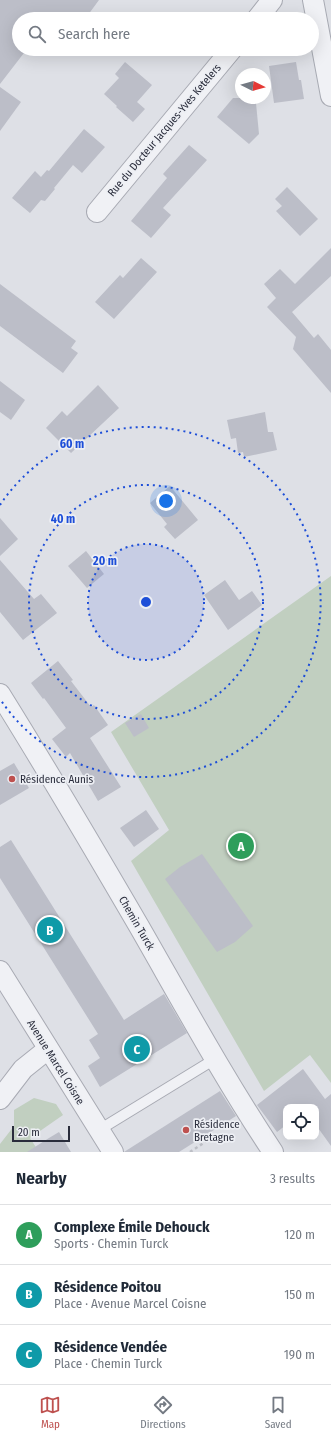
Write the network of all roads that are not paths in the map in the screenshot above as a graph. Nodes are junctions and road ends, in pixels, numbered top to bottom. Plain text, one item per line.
1 (272, 0) edge
2 (320, 3) edge
3 (263, 12) edge
4 (226, 56) edge
5 (331, 96) edge
6 (97, 212) dead end
7 (0, 694) edge
8 (0, 971) edge
9 (48, 1049) junction
10 (215, 1058) junction
11 (0, 1099) edge
12 (99, 1130) junction
13 (113, 1152) edge
14 (274, 1152) edge

1 - 3 street
2 - 5 street
4 - 6 street, Rue du Docteur Jacques-Yves Ketelers
7 - 10 street, Chemin Turck
8 - 9 street, Avenue Marcel Coisne
9 - 11 street
9 - 12 street, Avenue Marcel Coisne
10 - 12 lane
10 - 14 street, Chemin Turck
12 - 13 street, Avenue Marcel Coisne

